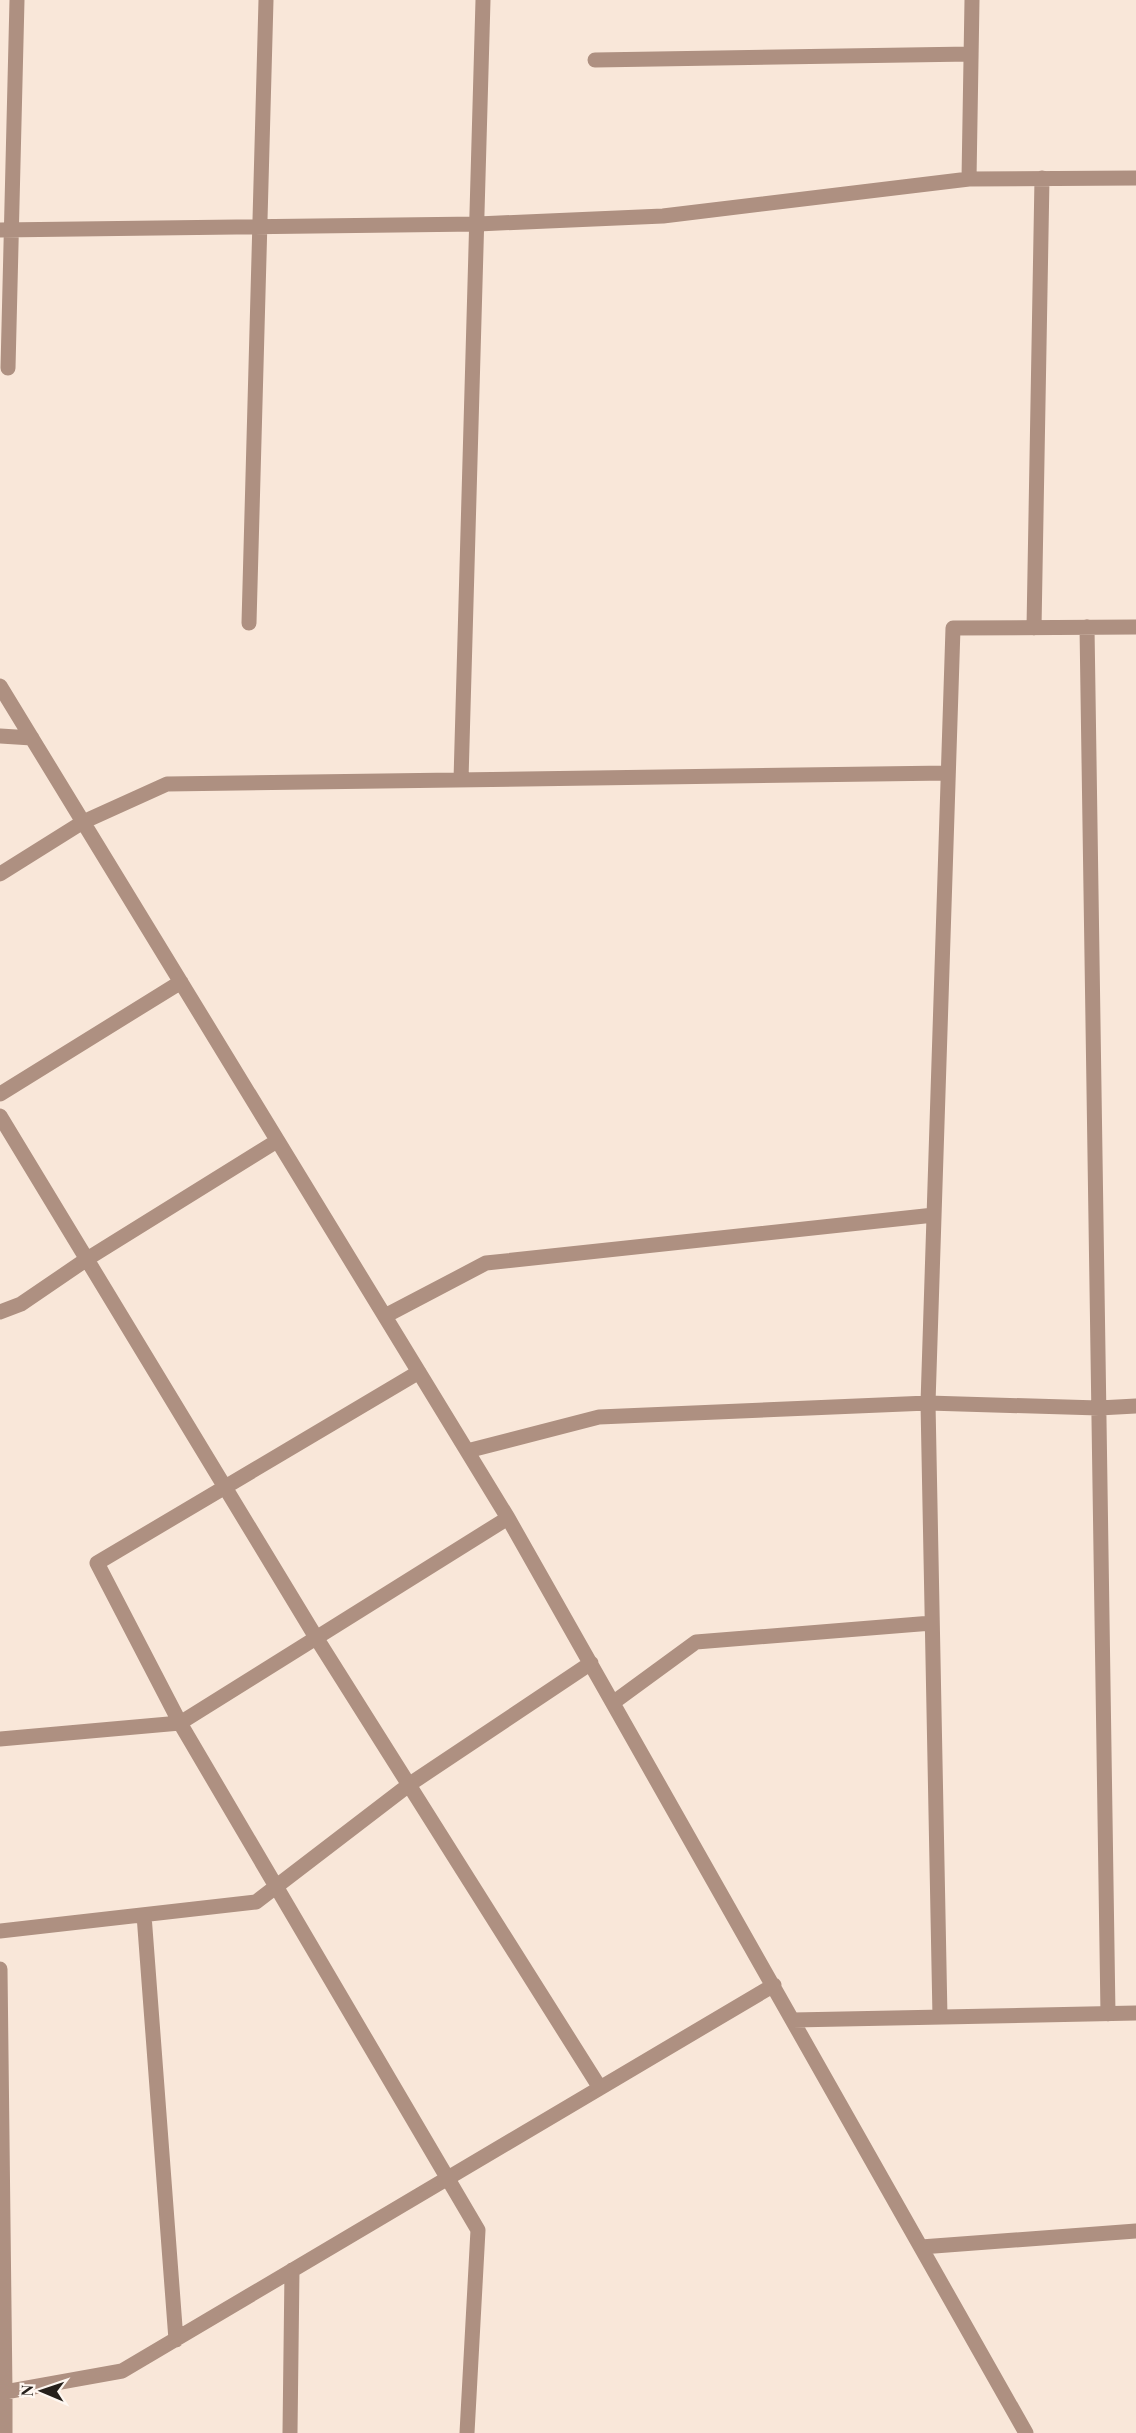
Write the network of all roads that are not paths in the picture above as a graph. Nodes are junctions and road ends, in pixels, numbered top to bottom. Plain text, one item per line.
1 (17, 0) edge
2 (266, 0) edge
3 (483, 0) edge
4 (972, 0) edge
5 (971, 54) junction
6 (595, 60) dead end
7 (1041, 178) junction
8 (1136, 178) edge
9 (969, 179) junction
10 (478, 224) junction
11 (260, 227) junction
12 (6, 230) edge
13 (8, 369) dead end
14 (249, 622) dead end
15 (1087, 627) junction
16 (1136, 627) edge
17 (1034, 628) junction
18 (0, 686) edge
19 (0, 736) edge
20 (32, 738) junction
21 (948, 773) junction
22 (461, 780) junction
23 (83, 822) junction
24 (0, 874) edge
25 (181, 982) junction
26 (0, 1094) edge
27 (0, 1116) edge
28 (278, 1141) junction
29 (934, 1215) junction
30 (87, 1259) junction
31 (0, 1312) edge
32 (385, 1316) junction
33 (419, 1372) junction
34 (928, 1403) junction
35 (1136, 1406) edge
36 (1099, 1408) junction
37 (466, 1450) junction
38 (227, 1487) junction
39 (508, 1518) junction
40 (932, 1623) junction
41 (317, 1639) junction
42 (591, 1663) junction
43 (614, 1702) junction
44 (180, 1723) junction
45 (0, 1739) edge
46 (410, 1784) junction
47 (276, 1886) junction
48 (144, 1915) junction
49 (0, 1931) edge
50 (0, 1970) edge
51 (774, 1985) junction
52 (1136, 2013) edge
53 (1108, 2014) junction
54 (940, 2017) junction
55 (793, 2020) junction
56 (600, 2088) junction
57 (448, 2178) junction
58 (1136, 2231) edge
59 (921, 2247) junction
60 (292, 2270) junction
61 (176, 2340) junction
62 (5, 2392) junction
63 (5, 2433) edge
64 (290, 2433) edge
65 (467, 2433) edge
66 (1026, 2433) edge

1 - 12 street
2 - 11 street
3 - 10 street
4 - 5 street
5 - 6 street
5 - 9 street
7 - 8 street
7 - 9 street
7 - 17 street
9 - 10 street
10 - 11 street
10 - 22 street
11 - 12 street
11 - 14 street
12 - 13 street
15 - 16 street
15 - 17 street
15 - 36 street
17 - 21 street
18 - 20 street
19 - 20 street
20 - 23 street
21 - 22 street
21 - 29 street
22 - 23 street
23 - 24 street
23 - 25 street
25 - 26 street
25 - 28 street
27 - 30 street
28 - 30 street
28 - 32 street
29 - 32 street
29 - 34 street
30 - 31 street
30 - 38 street
32 - 33 street
33 - 37 street
33 - 38 street
34 - 36 street
34 - 37 street
34 - 40 street
35 - 36 street
36 - 53 street
37 - 39 street
38 - 41 street
38 - 44 street
39 - 41 street
39 - 42 street
40 - 43 street
40 - 54 street
41 - 44 street
41 - 46 street
42 - 43 street
42 - 46 street
43 - 51 street
44 - 45 street
44 - 47 street
46 - 47 street
46 - 56 street
47 - 48 street
47 - 57 street
48 - 49 street
48 - 61 street
50 - 62 street
51 - 55 street
51 - 56 street
52 - 53 street
53 - 54 street
54 - 55 street
55 - 59 street
56 - 57 street
57 - 60 street
57 - 65 street
58 - 59 street
59 - 66 street
60 - 61 street
60 - 64 street
61 - 62 street
62 - 63 street

